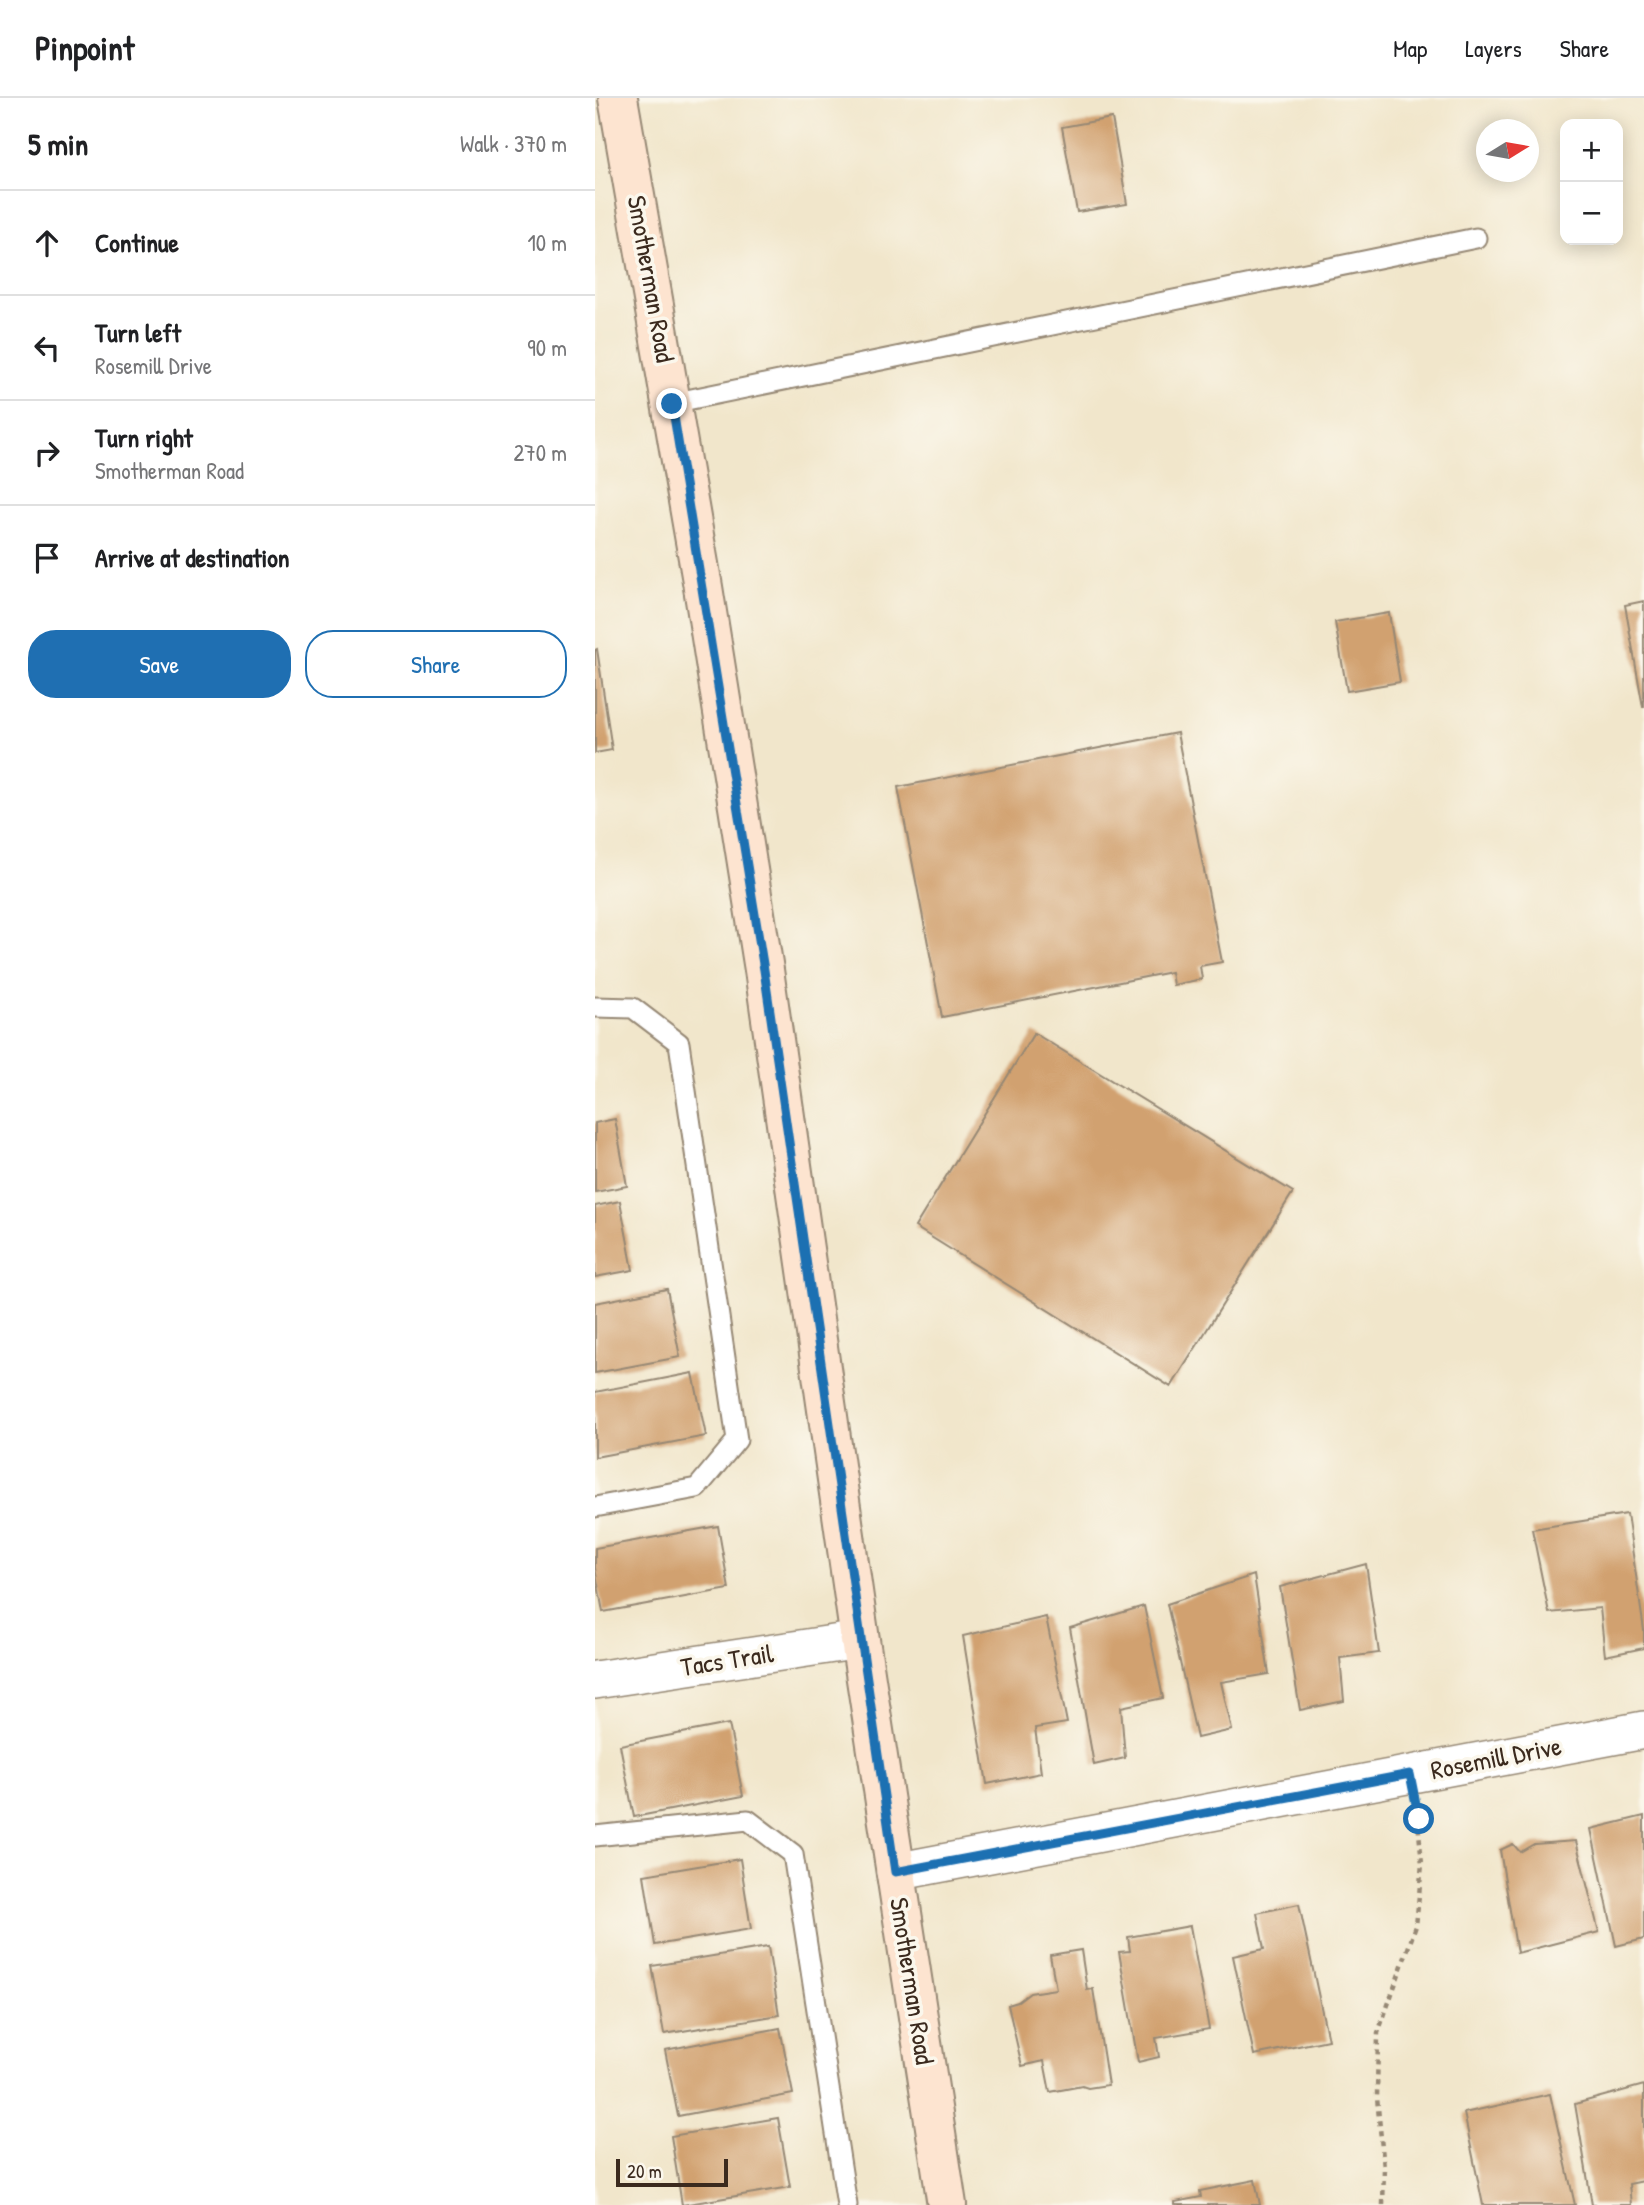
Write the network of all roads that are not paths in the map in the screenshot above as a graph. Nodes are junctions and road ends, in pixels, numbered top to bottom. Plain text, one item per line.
1 (618, 98) edge
2 (1476, 238) dead end
3 (672, 404) junction
4 (595, 1007) edge
5 (595, 1507) edge
6 (860, 1640) junction
7 (595, 1680) edge
8 (1644, 1730) edge
9 (595, 1836) edge
10 (895, 1872) junction
11 (847, 2205) edge
12 (947, 2205) edge

1 - 3 street, Smotherman Road
2 - 3 lane
3 - 6 street, Smotherman Road
4 - 5 lane
6 - 7 street, Tacs Trail
6 - 10 street, Smotherman Road
8 - 10 street, Rosemill Drive
9 - 11 lane
10 - 12 street, Smotherman Road

